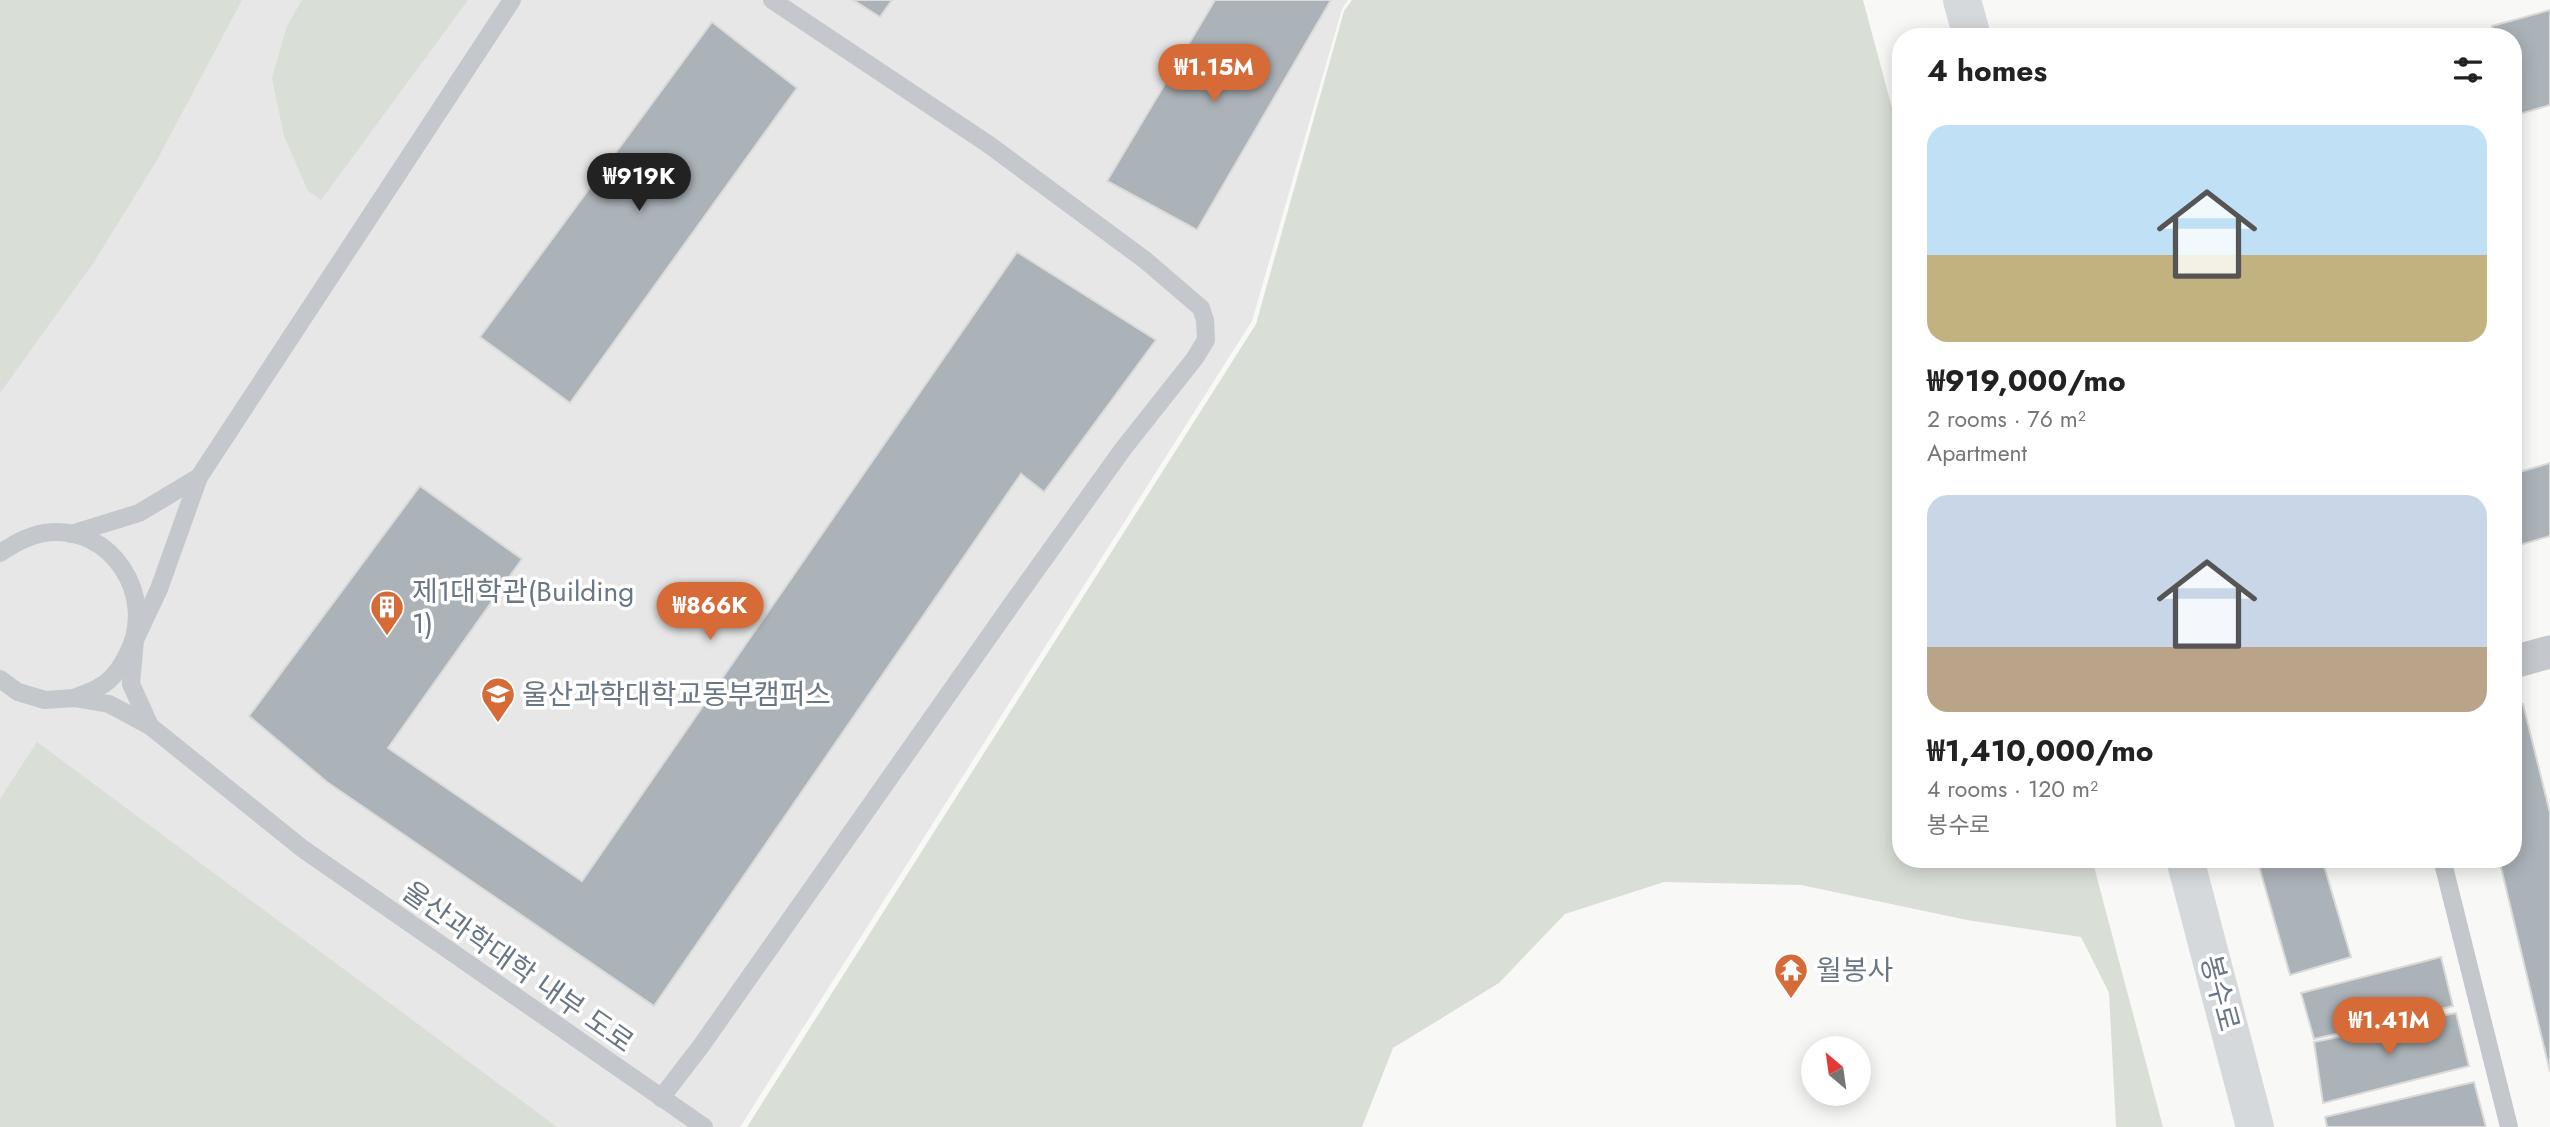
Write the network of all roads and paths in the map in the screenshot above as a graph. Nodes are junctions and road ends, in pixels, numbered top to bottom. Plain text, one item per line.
1 (512, 0) edge
2 (772, 0) edge
3 (1962, 0) edge
4 (1970, 28) edge
5 (199, 477) junction
6 (71, 534) junction
7 (0, 553) edge
8 (135, 640) junction
9 (2550, 652) edge
10 (2522, 660) edge
11 (0, 679) edge
12 (74, 698) junction
13 (150, 726) junction
14 (2187, 868) edge
15 (2444, 868) edge
16 (661, 1098) junction
17 (704, 1127) edge
18 (2255, 1127) edge
19 (2509, 1127) edge

1 - 5 lane
2 - 16 lane
3 - 4 main road
5 - 6 lane
5 - 8 lane
6 - 7 lane
6 - 8 lane
8 - 12 lane
8 - 13 lane
9 - 10 street
11 - 12 lane, 울산과학대학 내부 도로
12 - 13 lane, 울산과학대학 내부 도로
13 - 16 lane, 울산과학대학 내부 도로
14 - 18 main road, 봉수로
15 - 19 lane
16 - 17 lane, 울산과학대학 내부 도로

